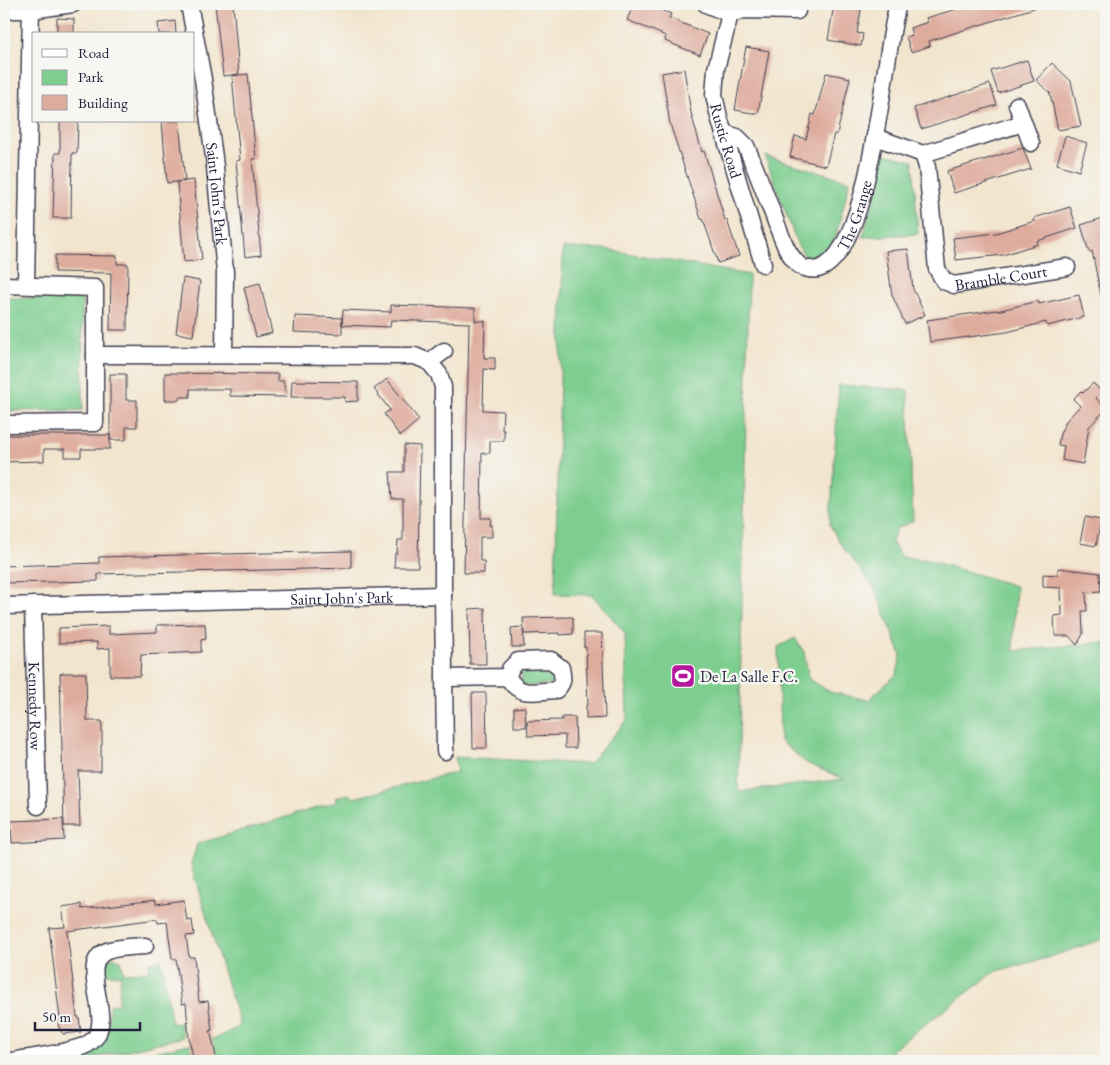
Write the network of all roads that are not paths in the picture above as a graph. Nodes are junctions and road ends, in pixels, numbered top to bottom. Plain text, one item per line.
1 (73, 4) edge
2 (189, 4) edge
3 (706, 4) edge
4 (898, 4) edge
5 (31, 7) edge
6 (4, 10) edge
7 (797, 11) dead end
8 (730, 14) junction
9 (194, 32) edge
10 (195, 36) edge
11 (1017, 105) dead end
12 (1023, 123) junction
13 (724, 133) junction
14 (875, 137) junction
15 (1031, 143) dead end
16 (923, 154) junction
17 (764, 264) dead end
18 (1067, 266) dead end
19 (4, 285) edge
20 (26, 285) junction
21 (444, 351) dead end
22 (95, 355) junction
23 (224, 355) junction
24 (429, 362) junction
25 (4, 424) edge
26 (443, 595) junction
27 (33, 605) junction
28 (4, 606) edge
29 (444, 678) junction
30 (508, 678) dead end
31 (446, 751) dead end
32 (38, 806) dead end
33 (145, 946) dead end
34 (11, 1061) edge

1 - 5 street
2 - 9 street, Saint John's Park
3 - 8 street
4 - 14 street, The Grange
5 - 6 street
5 - 20 street
7 - 8 street
8 - 13 street, Rustic Road
10 - 23 street, Saint John's Park
11 - 12 street
12 - 15 street
12 - 16 street
13 - 14 street, The Grange
13 - 17 street, Rustic Road
14 - 16 street
16 - 18 street, Bramble Court
19 - 20 street
20 - 22 street
21 - 24 street
22 - 23 street
22 - 25 street
23 - 24 street
24 - 26 street
26 - 27 street, Saint John's Park
26 - 29 street
27 - 28 street, Saint John's Park
27 - 32 street, Kennedy Row
29 - 30 street
29 - 31 street
33 - 34 street

